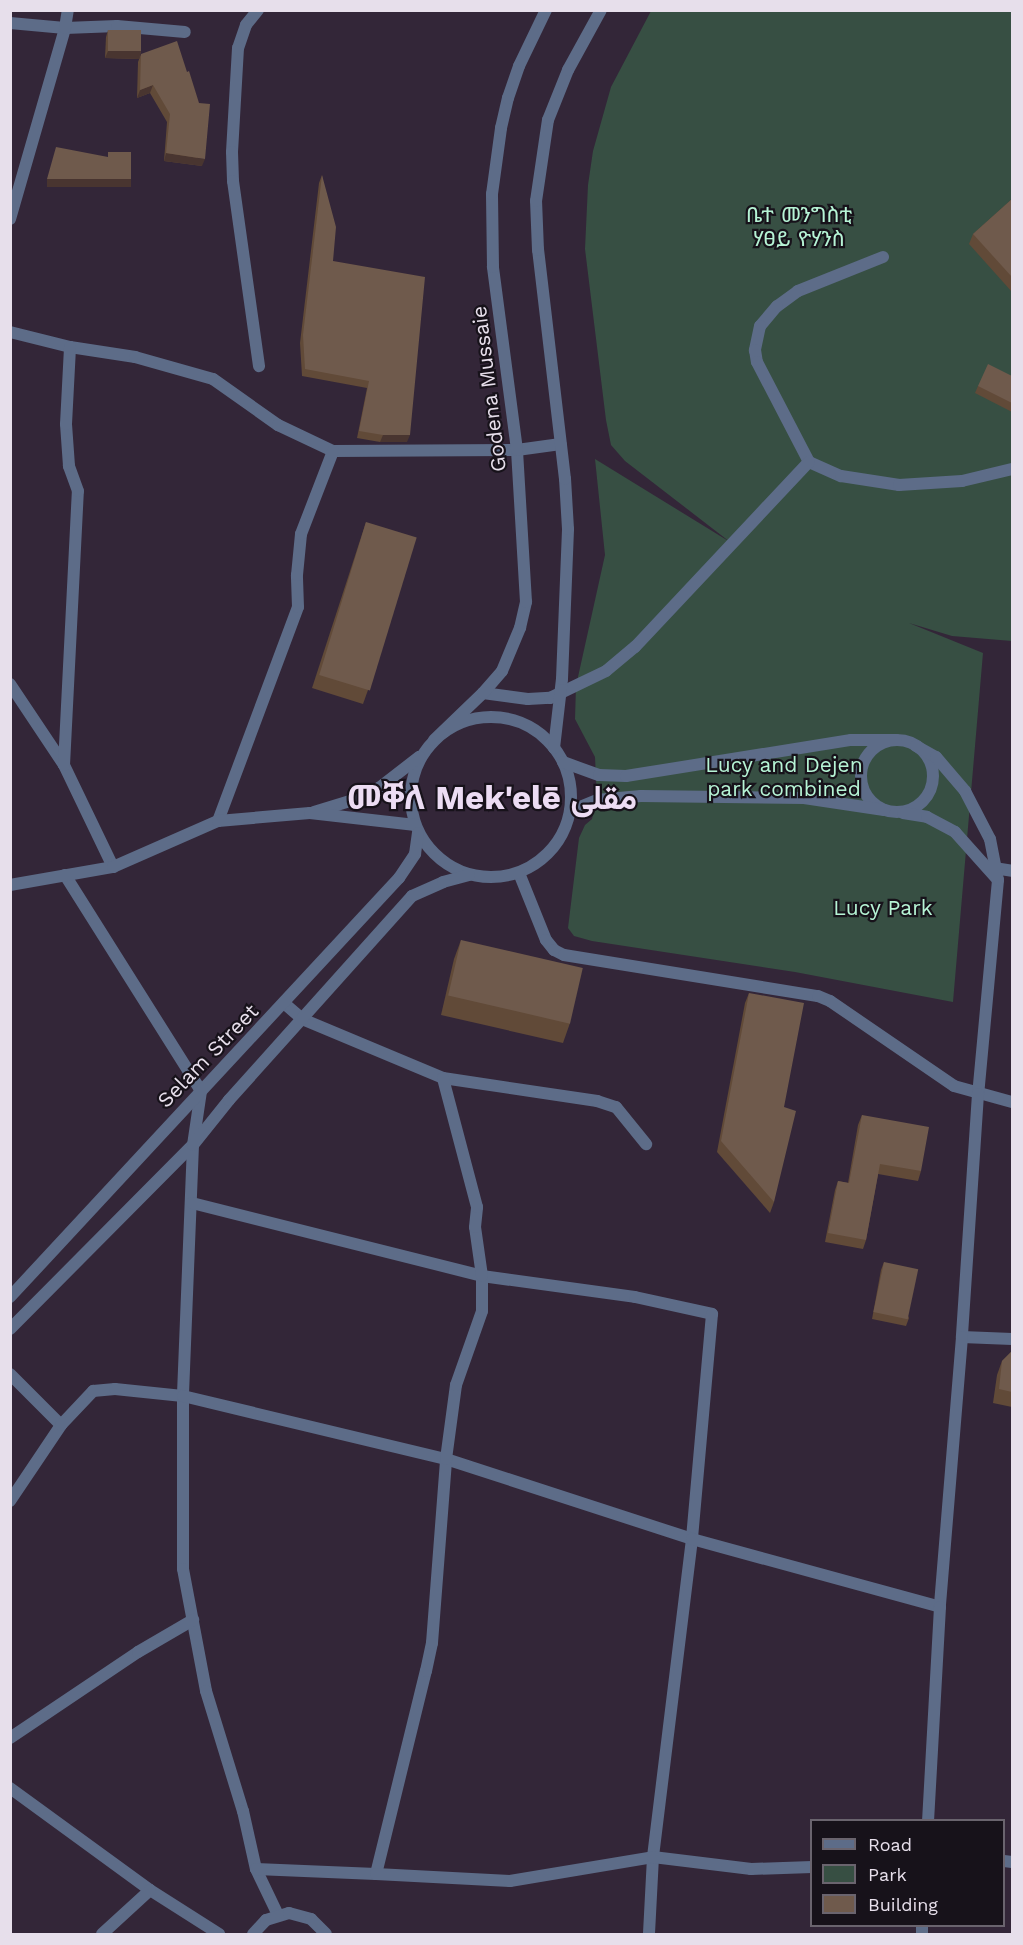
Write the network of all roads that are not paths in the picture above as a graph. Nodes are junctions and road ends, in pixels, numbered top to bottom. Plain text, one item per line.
1 (68, 10) edge
2 (258, 10) edge
3 (546, 10) edge
4 (601, 10) edge
5 (10, 23) edge
6 (65, 28) junction
7 (185, 32) dead end
8 (10, 219) edge
9 (883, 257) dead end
10 (10, 332) edge
11 (70, 347) junction
12 (259, 366) dead end
13 (561, 444) junction
14 (517, 450) junction
15 (333, 451) junction
16 (809, 462) junction
17 (1012, 469) edge
18 (10, 684) edge
19 (483, 693) junction
20 (561, 694) junction
21 (434, 740) junction
22 (896, 740) junction
23 (916, 746) junction
24 (554, 748) junction
25 (423, 753) junction
26 (563, 762) junction
27 (64, 765) junction
28 (570, 811) junction
29 (890, 811) junction
30 (310, 813) junction
31 (218, 821) junction
32 (417, 829) junction
33 (113, 867) junction
34 (1012, 871) edge
35 (994, 872) junction
36 (519, 873) junction
37 (469, 874) junction
38 (65, 875) junction
39 (10, 885) edge
40 (285, 1004) junction
41 (302, 1018) junction
42 (443, 1078) junction
43 (201, 1091) junction
44 (978, 1094) junction
45 (1012, 1102) edge
46 (646, 1144) dead end
47 (193, 1145) junction
48 (192, 1203) junction
49 (482, 1276) junction
50 (10, 1297) edge
51 (10, 1329) edge
52 (962, 1337) junction
53 (1012, 1339) edge
54 (10, 1374) edge
55 (183, 1396) junction
56 (62, 1425) junction
57 (446, 1460) junction
58 (10, 1501) edge
59 (692, 1539) junction
60 (939, 1607) junction
61 (193, 1620) junction
62 (10, 1738) edge
63 (10, 1788) edge
64 (928, 1819) edge
65 (653, 1857) junction
66 (810, 1866) edge
67 (256, 1869) junction
68 (376, 1874) junction
69 (150, 1890) junction
70 (278, 1915) junction
71 (102, 1935) edge
72 (219, 1935) edge
73 (252, 1935) edge
74 (326, 1935) edge
75 (650, 1935) edge

1 - 6 street
2 - 12 street
3 - 14 street, Godena Mussaie
4 - 13 street
5 - 6 street
6 - 7 street
6 - 8 street
9 - 16 street
10 - 11 street
11 - 15 street
11 - 27 street
13 - 14 street
13 - 20 street
14 - 15 street
14 - 19 street, Godena Mussaie
15 - 31 street
16 - 17 street
16 - 20 street
18 - 27 street
19 - 20 street
19 - 21 street, Godena Mussaie
20 - 24 street
21 - 24 street
21 - 25 street
22 - 23 street
22 - 26 street
22 - 29 street
23 - 29 street
23 - 35 street
24 - 26 street
25 - 30 street
25 - 32 street
26 - 28 street
27 - 33 street
28 - 29 street
28 - 36 street
29 - 35 street
30 - 31 street
30 - 32 street
31 - 33 street
32 - 37 street
32 - 40 street, Selam Street
33 - 38 street
34 - 35 street
35 - 44 street
36 - 37 street
36 - 44 street
37 - 41 street
38 - 39 street
38 - 43 street
40 - 41 street
40 - 43 street, Selam Street
41 - 42 street
41 - 47 street
42 - 46 street
42 - 49 street
43 - 47 street
43 - 50 street, Selam Street
44 - 45 street
44 - 52 street
47 - 48 street
47 - 51 street
48 - 49 street
48 - 55 street
49 - 57 street
49 - 59 street
52 - 53 street
52 - 60 street
54 - 56 street
55 - 56 street
55 - 57 street
55 - 61 street
56 - 58 street
57 - 59 street
57 - 68 street
59 - 60 street
59 - 65 street
60 - 64 street
61 - 62 street
61 - 67 street
63 - 69 street
65 - 66 street
65 - 68 street
65 - 75 street
67 - 68 street
67 - 70 street
69 - 71 street
69 - 72 street
70 - 73 street
70 - 74 street

